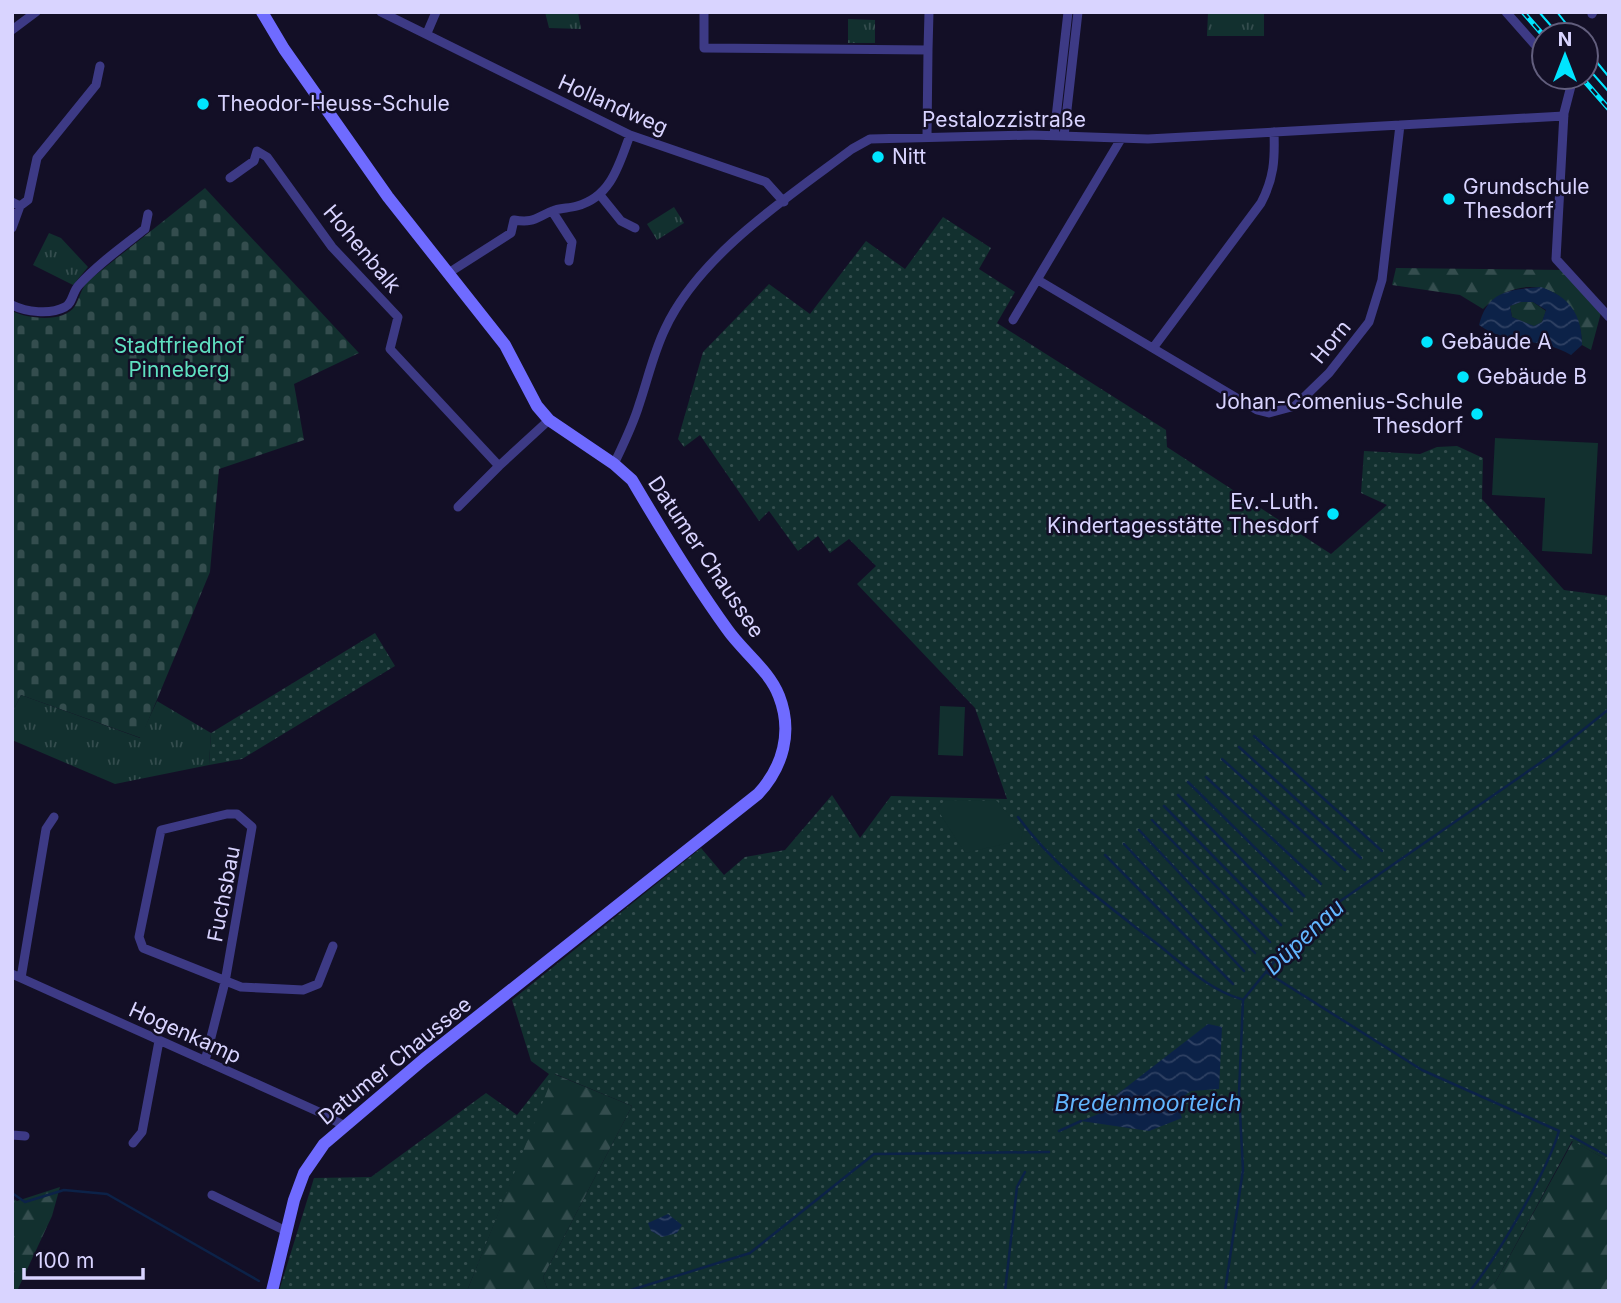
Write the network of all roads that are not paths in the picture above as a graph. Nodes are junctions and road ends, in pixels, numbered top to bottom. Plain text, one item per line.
1 (36, 12) edge
2 (262, 12) edge
3 (381, 12) edge
4 (436, 12) edge
5 (704, 12) edge
6 (929, 12) edge
7 (1068, 12) edge
8 (1078, 12) edge
9 (1506, 12) edge
10 (12, 30) edge
11 (427, 33) junction
12 (1530, 39) edge
13 (928, 50) junction
14 (100, 66) dead end
15 (1570, 91) edge
16 (1564, 116) junction
17 (1400, 125) junction
18 (1274, 132) junction
19 (630, 135) junction
20 (1059, 135) junction
21 (927, 136) junction
22 (1121, 139) junction
23 (230, 178) dead end
24 (600, 195) junction
25 (784, 202) junction
26 (16, 204) edge
27 (552, 211) junction
28 (148, 214) dead end
29 (12, 228) edge
30 (635, 228) dead end
31 (569, 261) dead end
32 (450, 272) junction
33 (1038, 279) junction
34 (12, 305) edge
35 (1609, 317) edge
36 (1013, 320) dead end
37 (1153, 348) junction
38 (549, 420) junction
39 (614, 464) junction
40 (499, 466) junction
41 (458, 506) dead end
42 (54, 817) dead end
43 (332, 946) dead end
44 (17, 976) edge
45 (225, 982) junction
46 (159, 1041) junction
47 (205, 1061) junction
48 (342, 1125) junction
49 (12, 1135) edge
50 (25, 1136) dead end
51 (133, 1143) dead end
52 (212, 1195) dead end
53 (286, 1231) junction
54 (272, 1291) edge

1 - 10 street
2 - 32 street, Datumer Chaussee
3 - 11 street, Hollandweg
4 - 11 street
5 - 13 street
6 - 13 street
7 - 20 street
8 - 20 street
9 - 12 street
11 - 19 street, Hollandweg
13 - 21 street
14 - 26 street
15 - 16 street
16 - 17 street, Pestalozzistraße
16 - 35 street
17 - 18 street, Pestalozzistraße
17 - 37 street, Horn
18 - 22 street, Pestalozzistraße
18 - 37 street
19 - 24 street
19 - 25 street, Hollandweg
20 - 21 street, Pestalozzistraße
20 - 22 street, Pestalozzistraße
21 - 25 street, Pestalozzistraße
22 - 33 street
23 - 40 street, Hohenbalk
24 - 27 street
24 - 30 street
25 - 39 street, Pestalozzistraße
26 - 29 street
27 - 31 street
27 - 32 street
28 - 34 street
32 - 38 street, Datumer Chaussee
33 - 36 street
33 - 37 street, Horn
38 - 39 street, Datumer Chaussee
38 - 40 street
39 - 48 street, Datumer Chaussee
40 - 41 street
42 - 44 street
43 - 45 street, Fuchsbau
44 - 46 street, Hogenkamp
45 - 45 street, Fuchsbau
45 - 47 street, Fuchsbau
46 - 47 street, Hogenkamp
46 - 51 street
47 - 48 street, Hogenkamp
48 - 53 street, Datumer Chaussee
49 - 50 street
52 - 53 street
53 - 54 street, Datumer Chaussee

